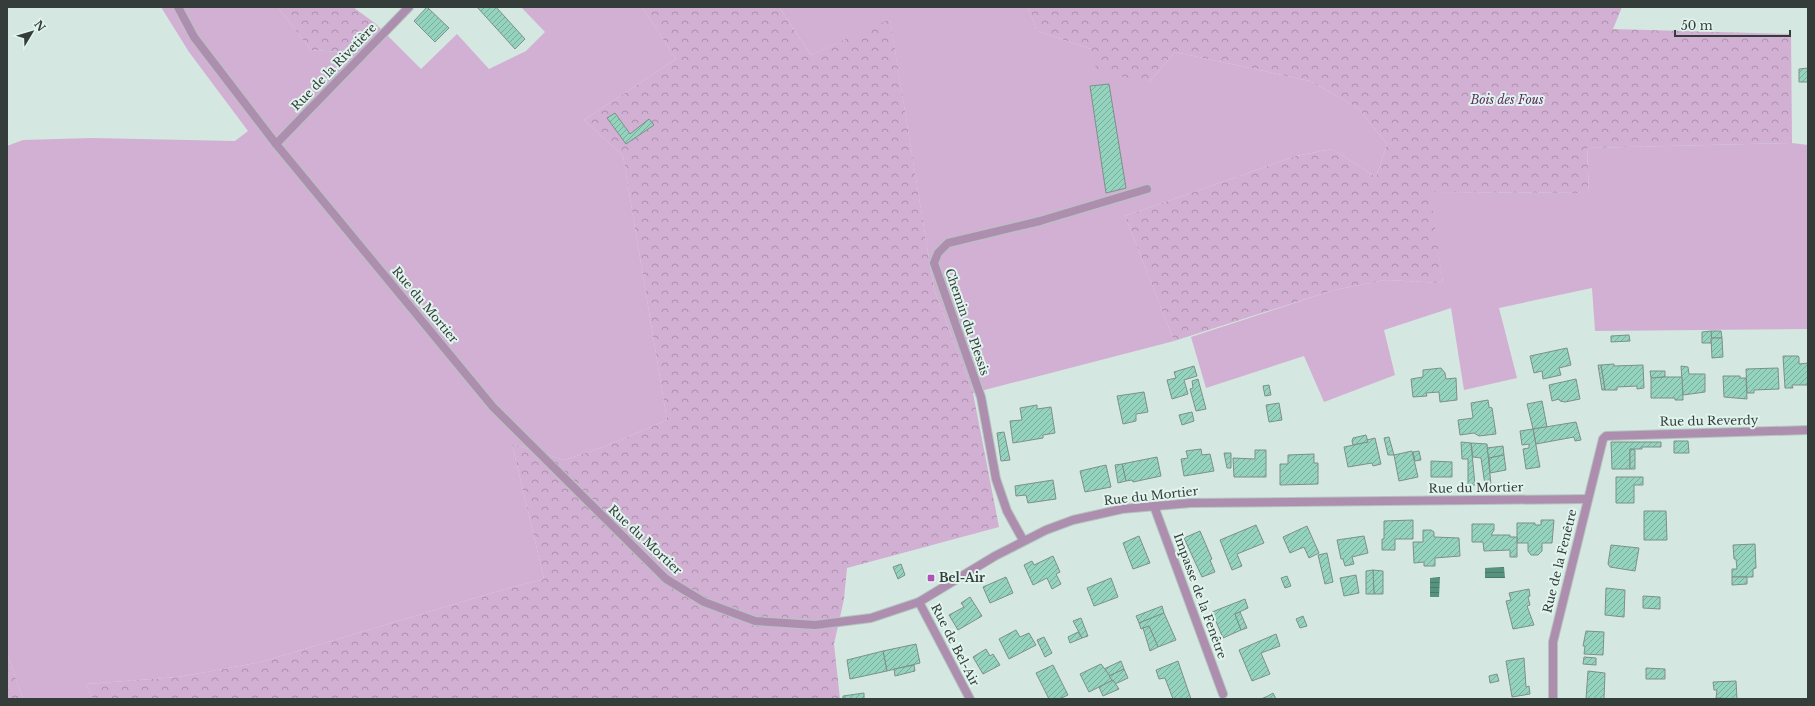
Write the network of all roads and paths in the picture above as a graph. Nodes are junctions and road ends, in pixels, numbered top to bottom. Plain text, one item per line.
1 (178, 7) edge
2 (409, 7) edge
3 (276, 144) junction
4 (1147, 189) dead end
5 (1808, 430) edge
6 (1611, 435) joint
7 (1588, 498) junction
8 (1154, 506) junction
9 (1023, 540) junction
10 (919, 602) junction
11 (1224, 694) dead end
12 (967, 698) edge
13 (1552, 699) edge

1 - 3 street, Rue du Mortier
2 - 3 street, Rue de la Rivetière
3 - 10 street, Rue du Mortier
4 - 9 street, Chemin du Plessis
5 - 6 street, Rue du Reverdy
6 - 7 street, Rue de la Fenêtre
7 - 8 street, Rue du Mortier
7 - 13 street, Rue de la Fenêtre
8 - 9 street, Rue du Mortier
8 - 11 street, Impasse de la Fenêtre
9 - 10 street, Rue du Mortier
10 - 12 street, Rue de Bel-Air

